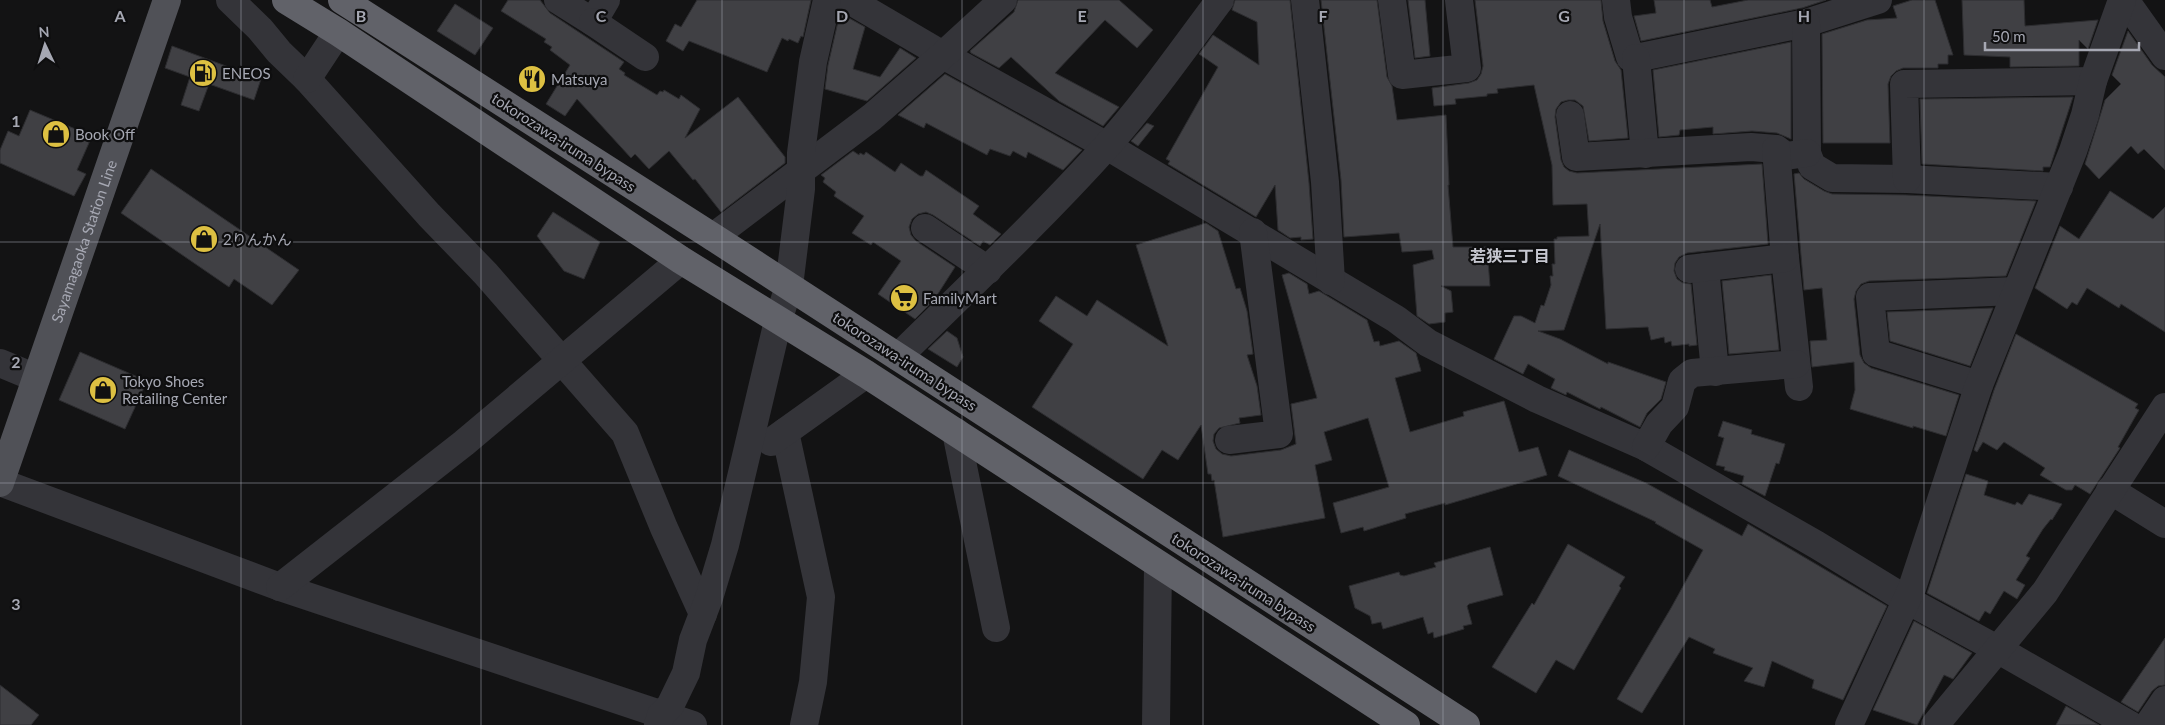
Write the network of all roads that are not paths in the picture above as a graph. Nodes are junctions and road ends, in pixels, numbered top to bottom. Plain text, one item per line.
1 (167, 0) edge
2 (230, 0) edge
3 (286, 0) edge
4 (342, 0) edge
5 (558, 0) edge
6 (827, 0) edge
7 (849, 0) edge
8 (1003, 0) edge
9 (1220, 0) edge
10 (1305, 0) edge
11 (1392, 0) edge
12 (1459, 0) edge
13 (1616, 0) edge
14 (1878, 0) edge
15 (2123, 0) edge
16 (600, 11) edge
17 (1806, 23) junction
18 (338, 32) junction
19 (943, 55) junction
20 (2165, 56) edge
21 (645, 57) dead end
22 (1636, 58) junction
23 (307, 79) junction
24 (2093, 81) junction
25 (1570, 115) dead end
26 (1107, 146) junction
27 (1776, 149) junction
28 (1806, 153) junction
29 (1645, 154) junction
30 (801, 170) junction
31 (1907, 179) junction
32 (2059, 187) junction
33 (925, 228) dead end
34 (1253, 232) junction
35 (713, 236) junction
36 (1785, 258) junction
37 (681, 260) junction
38 (988, 270) junction
39 (1331, 281) junction
40 (789, 286) junction
41 (2015, 291) junction
42 (778, 321) junction
43 (898, 357) junction
44 (563, 360) junction
45 (0, 362) edge
46 (1715, 372) junction
47 (866, 374) junction
48 (36, 378) junction
49 (1979, 385) junction
50 (2165, 407) edge
51 (785, 432) junction
52 (956, 432) junction
53 (1229, 440) dead end
54 (1646, 446) junction
55 (746, 461) junction
56 (0, 482) edge
57 (2110, 490) junction
58 (2165, 524) edge
59 (1158, 565) junction
60 (280, 587) junction
61 (1907, 600) junction
62 (703, 614) junction
63 (996, 628) dead end
64 (1999, 650) junction
65 (2165, 700) edge
66 (659, 720) edge
67 (693, 725) edge
68 (804, 725) edge
69 (1156, 725) edge
70 (1406, 725) edge
71 (1466, 725) edge
72 (1849, 725) edge
73 (1935, 725) edge
74 (2130, 725) edge
75 (2148, 725) edge

1 - 48 main road, Sayamagaoka Station Line
2 - 23 street
3 - 18 highway
4 - 35 highway, tokorozawa-iruma bypass
5 - 16 street
6 - 30 street
7 - 19 street
8 - 19 street
9 - 26 street
10 - 39 street
11 - 12 street
13 - 22 street
14 - 17 street
15 - 20 street
15 - 24 street
16 - 21 street
17 - 22 street
17 - 28 street
18 - 23 street
18 - 37 highway
19 - 26 street
19 - 30 street
22 - 29 street
23 - 44 street
24 - 31 street
24 - 32 street
25 - 29 street
26 - 34 street
26 - 38 street
27 - 28 street
27 - 29 street
27 - 36 street
28 - 31 street
30 - 35 street
30 - 40 street
31 - 32 street
32 - 41 street
33 - 38 street
34 - 39 street
34 - 53 street
35 - 40 highway, tokorozawa-iruma bypass
36 - 46 street
36 - 46 street
37 - 42 highway
37 - 44 street
38 - 43 street
39 - 54 street
40 - 42 street
40 - 43 highway, tokorozawa-iruma bypass
41 - 49 street
41 - 49 street
42 - 47 highway
42 - 55 street
43 - 71 highway, tokorozawa-iruma bypass
44 - 60 street
44 - 62 street
45 - 48 street
46 - 54 street
47 - 51 street
47 - 52 highway
48 - 56 main road, Sayamagaoka Station Line
49 - 61 street
50 - 57 street
51 - 55 street
51 - 68 street
52 - 59 highway
52 - 63 street
54 - 61 street
55 - 62 street
56 - 60 street
57 - 58 street
57 - 64 street
59 - 69 street
59 - 70 highway
60 - 66 street
61 - 64 street
61 - 72 street
62 - 66 street
64 - 73 street
64 - 74 street
65 - 75 street
66 - 67 street

